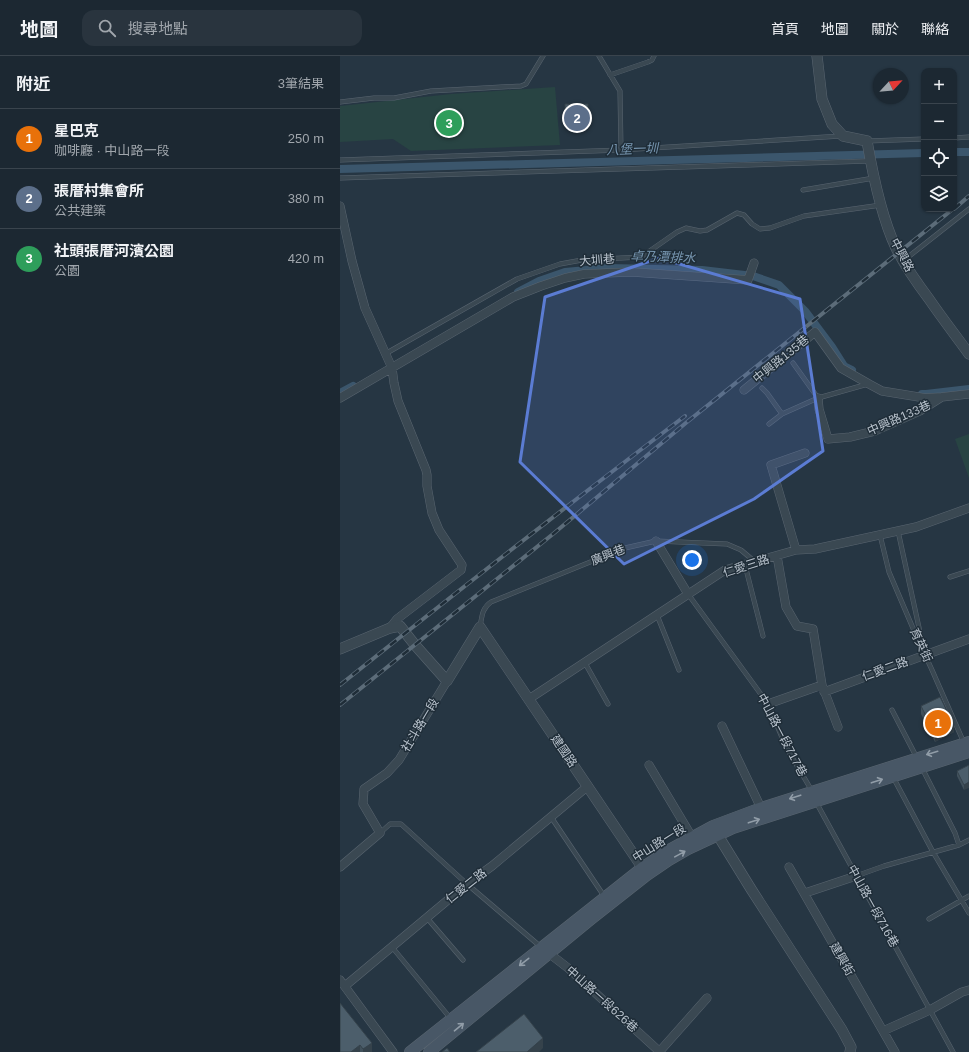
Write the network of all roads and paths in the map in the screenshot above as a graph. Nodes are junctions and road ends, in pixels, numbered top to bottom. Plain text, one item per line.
1 (543, 56) edge
2 (599, 56) edge
3 (654, 56) edge
4 (817, 56) edge
5 (610, 75) junction
6 (340, 102) edge
7 (843, 136) junction
8 (969, 137) edge
9 (957, 138) edge
10 (921, 139) edge
11 (867, 142) junction
12 (622, 150) junction
13 (340, 160) edge
14 (870, 160) junction
15 (340, 178) edge
16 (874, 178) junction
17 (803, 190) dead end
18 (881, 205) junction
19 (340, 206) edge
20 (969, 209) edge
21 (903, 261) junction
22 (754, 263) dead end
23 (969, 354) edge
24 (386, 356) junction
25 (793, 363) dead end
26 (392, 368) junction
27 (868, 384) junction
28 (762, 388) dead end
29 (744, 390) dead end
30 (969, 394) edge
31 (340, 398) edge
32 (818, 398) junction
33 (942, 398) junction
34 (782, 414) junction
35 (769, 424) dead end
36 (805, 453) dead end
37 (969, 508) edge
38 (898, 531) junction
39 (880, 535) junction
40 (656, 541) junction
41 (796, 550) junction
42 (777, 556) junction
43 (754, 562) junction
44 (744, 564) junction
45 (969, 571) edge
46 (950, 577) dead end
47 (688, 594) junction
48 (656, 615) junction
49 (480, 627) junction
50 (390, 628) junction
51 (763, 636) dead end
52 (969, 639) edge
53 (340, 649) edge
54 (925, 655) junction
55 (584, 662) junction
56 (679, 670) dead end
57 (447, 681) junction
58 (823, 688) junction
59 (529, 699) junction
60 (608, 704) dead end
61 (768, 704) junction
62 (892, 710) dead end
63 (722, 726) dead end
64 (838, 728) dead end
65 (968, 747) edge
66 (919, 763) junction
67 (649, 765) dead end
68 (893, 776) junction
69 (588, 786) junction
70 (814, 797) junction
71 (761, 808) junction
72 (551, 817) junction
73 (715, 831) junction
74 (380, 833) junction
75 (692, 837) junction
76 (969, 840) edge
77 (959, 845) junction
78 (933, 852) junction
79 (340, 867) edge
80 (789, 867) dead end
81 (645, 871) junction
82 (856, 876) junction
83 (467, 884) junction
84 (805, 893) junction
85 (969, 896) edge
86 (605, 898) junction
87 (962, 900) junction
88 (969, 912) edge
89 (426, 918) junction
90 (929, 919) dead end
91 (392, 947) junction
92 (545, 950) junction
93 (463, 960) dead end
94 (342, 983) edge
95 (968, 993) edge
96 (707, 998) dead end
97 (930, 1010) junction
98 (451, 1020) junction
99 (883, 1031) junction
100 (393, 1052) edge
101 (410, 1052) edge
102 (429, 1052) edge
103 (660, 1052) edge
104 (850, 1052) edge
105 (895, 1052) edge
106 (953, 1052) edge

1 - 6 lane
2 - 5 lane
3 - 5 lane
4 - 7 street
5 - 12 lane
7 - 11 street
7 - 12 lane
8 - 9 lane
10 - 11 lane
11 - 14 street, 中興路
12 - 13 lane
14 - 15 lane
14 - 16 street, 中興路
16 - 17 lane
16 - 18 street, 中興路
18 - 21 street, 中興路
18 - 24 lane, 大圳巷
19 - 24 street
20 - 21 lane
21 - 23 street, 中興路
22 - 26 street, 大圳巷
24 - 26 street
25 - 32 lane
26 - 31 street, 大圳巷
26 - 50 street
27 - 29 street, 中興路135巷
27 - 32 lane
27 - 33 street, 中興路135巷
28 - 34 lane
30 - 33 street, 中興路133巷
32 - 33 street, 中興路133巷
32 - 34 lane
34 - 35 lane
36 - 41 street
37 - 38 street, 仁愛三路
38 - 39 street, 仁愛三路
38 - 54 lane
39 - 41 street, 仁愛三路
39 - 54 lane, 育英街
40 - 43 lane, 廣興巷
40 - 47 street
40 - 49 lane, 廣興巷
41 - 42 street, 仁愛三路
42 - 43 street, 仁愛三路
42 - 58 street
43 - 44 street, 仁愛三路
44 - 47 street, 仁愛三路
44 - 51 lane
45 - 46 lane
47 - 48 street, 仁愛三路
47 - 61 lane, 中山路一段717巷
48 - 55 street, 仁愛三路
48 - 56 lane
49 - 57 street
49 - 59 street, 建國路
50 - 53 street
50 - 57 street
52 - 54 street, 仁愛二路
54 - 58 street, 仁愛二路
54 - 65 lane, 育英街
55 - 59 street, 仁愛三路
55 - 60 lane
57 - 74 street, 社斗路一段
58 - 61 street, 仁愛二路
58 - 64 street
59 - 69 street, 建國路
61 - 70 lane, 中山路一段717巷
62 - 66 lane
63 - 71 street
65 - 66 main road, 中山路一段
66 - 68 main road, 中山路一段
66 - 70 main road, 中山路一段
66 - 77 lane
67 - 75 street
70 -> 68 main road, 中山路一段
68 - 78 lane
69 - 72 street, 仁愛二路
69 - 81 street, 建國路
70 -> 71 main road, 中山路一段
73 -> 70 main road, 中山路一段
70 - 82 lane, 中山路一段716巷
71 - 73 main road, 中山路一段
72 - 83 street, 仁愛二路
72 - 86 lane
73 - 75 main road, 中山路一段
81 -> 73 main road, 中山路一段
73 - 104 street
74 - 79 street
74 - 83 lane
75 - 81 main road, 中山路一段
76 - 77 lane
77 - 78 lane
78 - 82 lane
78 - 87 lane
80 - 84 street, 建興街
81 - 86 main road, 中山路一段
81 - 92 main road, 中山路一段
82 - 84 street
82 - 97 lane, 中山路一段716巷
83 - 89 street, 仁愛二路
83 - 92 lane
84 - 99 street, 建興街
85 - 87 lane
86 - 92 main road, 中山路一段
87 - 88 lane
87 - 90 lane
89 - 91 street, 仁愛二路
89 - 93 lane
91 - 94 street, 仁愛二路
91 - 98 lane
92 -> 98 main road, 中山路一段
102 -> 92 main road, 中山路一段
92 - 103 street, 中山路一段626巷
94 - 100 street
95 - 97 street
96 - 103 street
97 - 99 street
97 - 106 lane, 中山路一段716巷
98 - 101 main road, 中山路一段
99 - 105 street, 建興街

